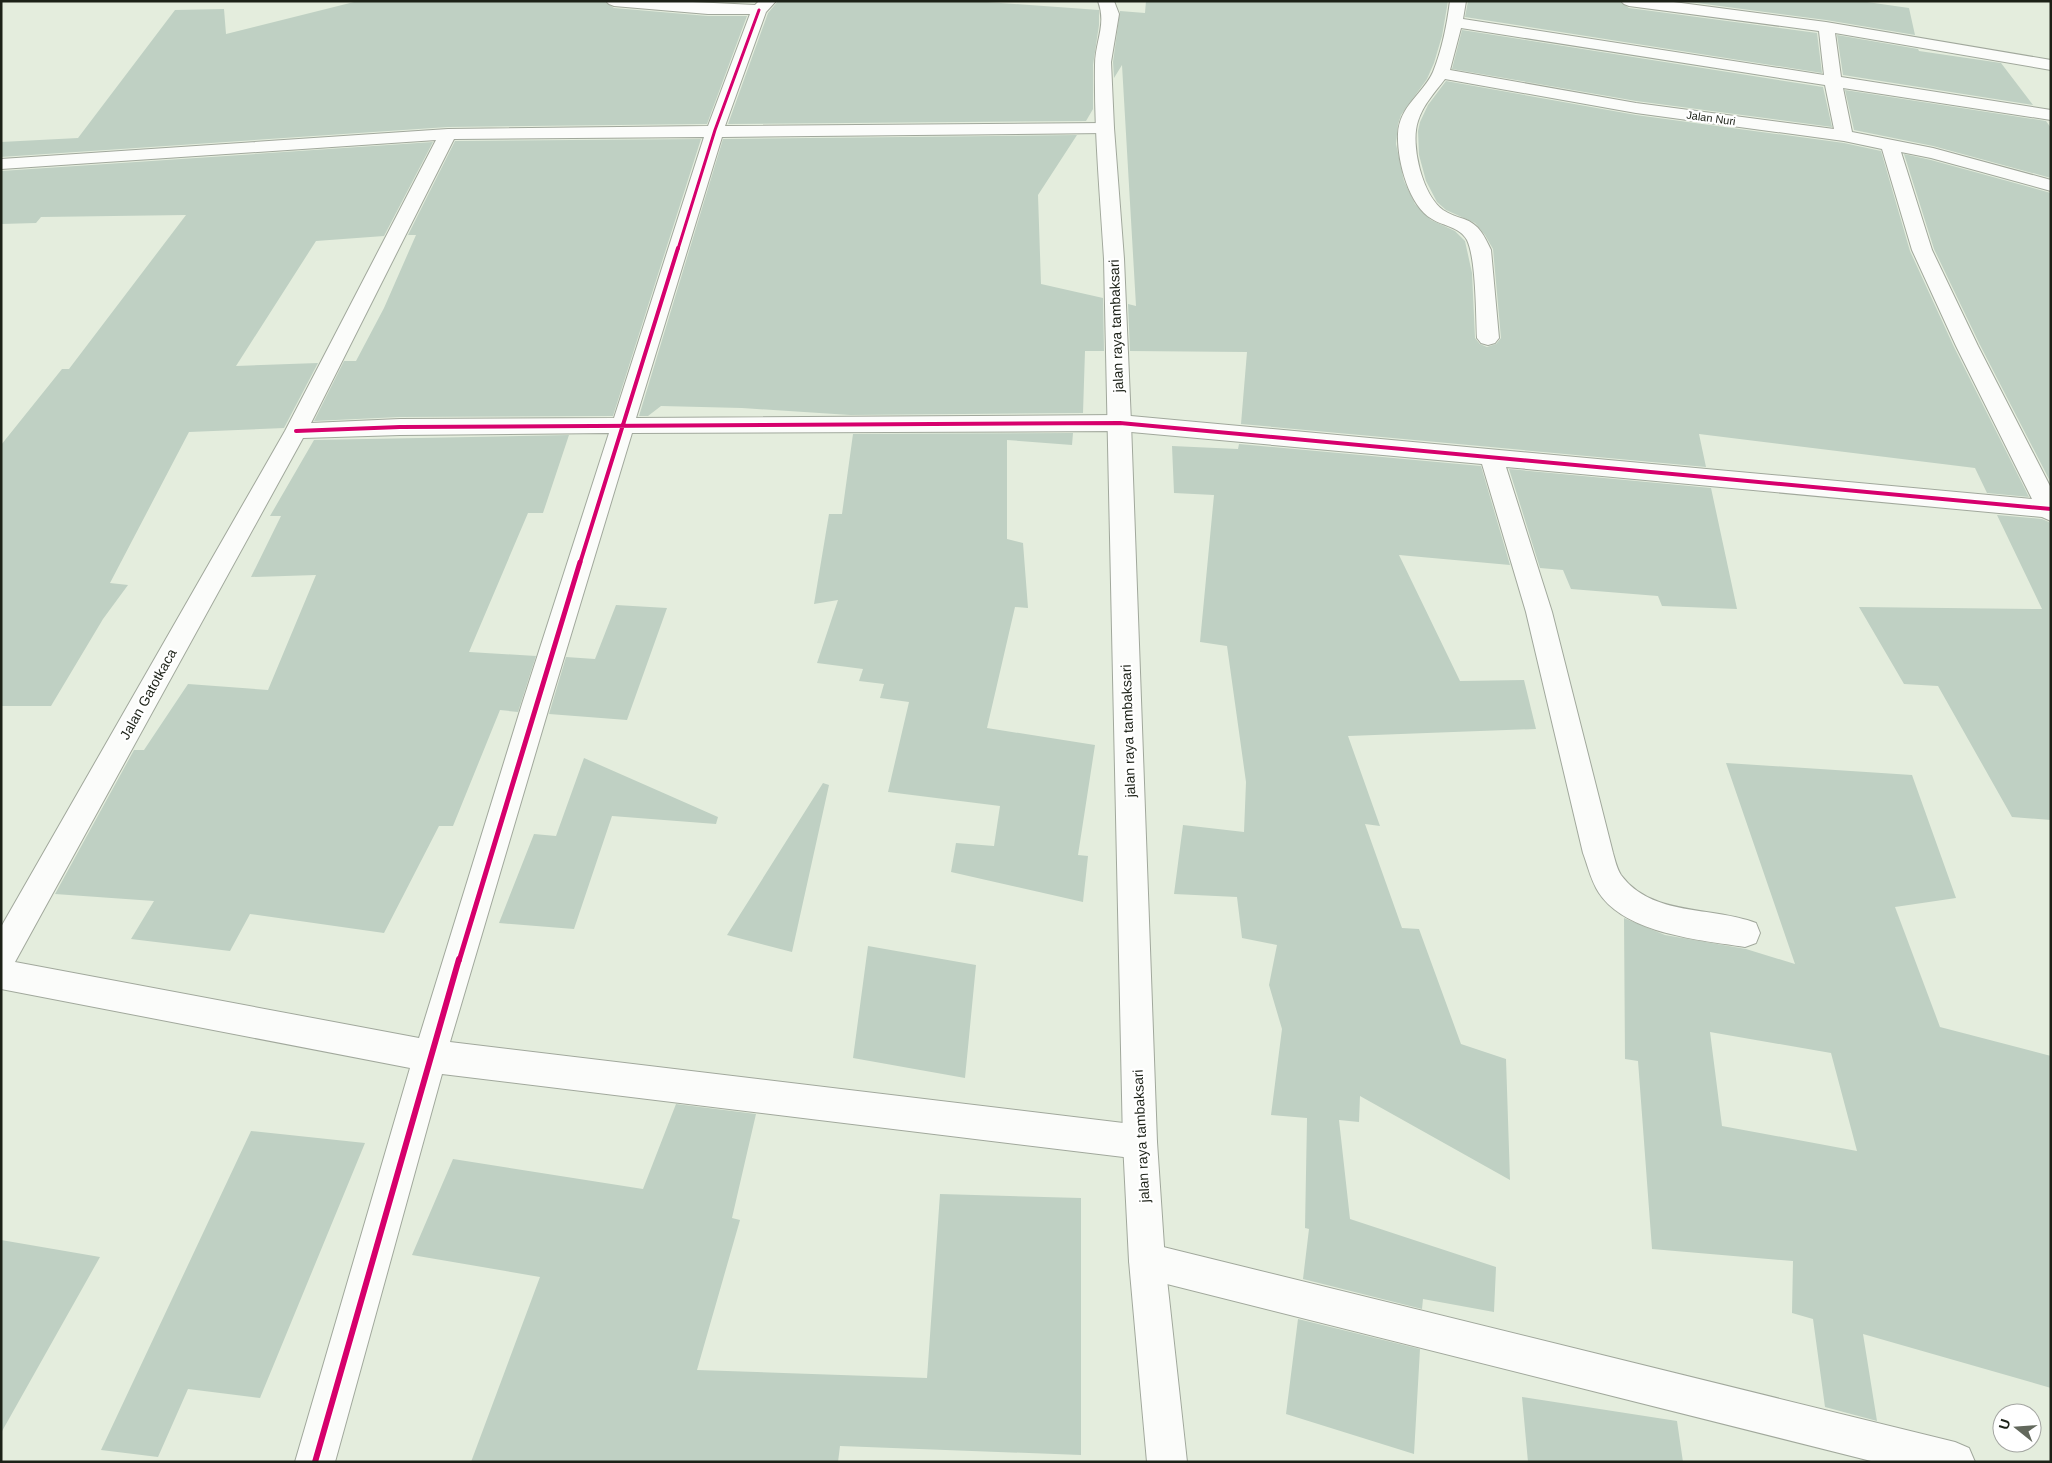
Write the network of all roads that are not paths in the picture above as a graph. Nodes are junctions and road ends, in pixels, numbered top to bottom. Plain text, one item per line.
1 (614, 1) edge
2 (1106, 1) edge
3 (1458, 1) edge
4 (1629, 1) edge
5 (763, 6) edge
6 (1455, 22) junction
7 (1826, 28) junction
8 (2051, 65) edge
9 (1441, 73) junction
10 (1833, 82) junction
11 (2051, 114) edge
12 (1105, 128) junction
13 (715, 130) junction
14 (448, 134) junction
15 (1844, 136) junction
16 (1890, 146) junction
17 (1, 164) edge
18 (2051, 186) edge
19 (1488, 338) dead end
20 (1120, 423) junction
21 (623, 424) junction
22 (296, 431) junction
23 (1492, 458) junction
24 (2050, 510) edge
25 (1745, 933) dead end
26 (1, 957) edge
27 (1, 974) edge
28 (430, 1056) junction
29 (1140, 1142) junction
30 (1148, 1261) junction
31 (315, 1462) edge
32 (1168, 1462) edge
33 (1955, 1462) edge

1 - 5 street
2 - 12 street, jalan raya tambaksari
3 - 6 street
4 - 7 street
5 - 13 street
6 - 9 street
6 - 10 street
7 - 8 street
7 - 10 street
9 - 15 street, Jalan Nuri
9 - 19 street
10 - 11 street
10 - 15 street
12 - 13 street
12 - 20 street, jalan raya tambaksari
13 - 14 street
13 - 21 street
14 - 17 street
14 - 22 street, Jalan Gatotkaca
15 - 16 street, Jalan Nuri
16 - 18 street, Jalan Nuri
16 - 24 street
20 - 21 street
20 - 23 street
20 - 29 street, jalan raya tambaksari
21 - 22 street
21 - 28 street
22 - 26 street, Jalan Gatotkaca
23 - 24 street
23 - 25 street
27 - 28 street
28 - 29 street
28 - 31 street
29 - 30 street, jalan raya tambaksari
30 - 32 street, jalan raya tambaksari
30 - 33 street

